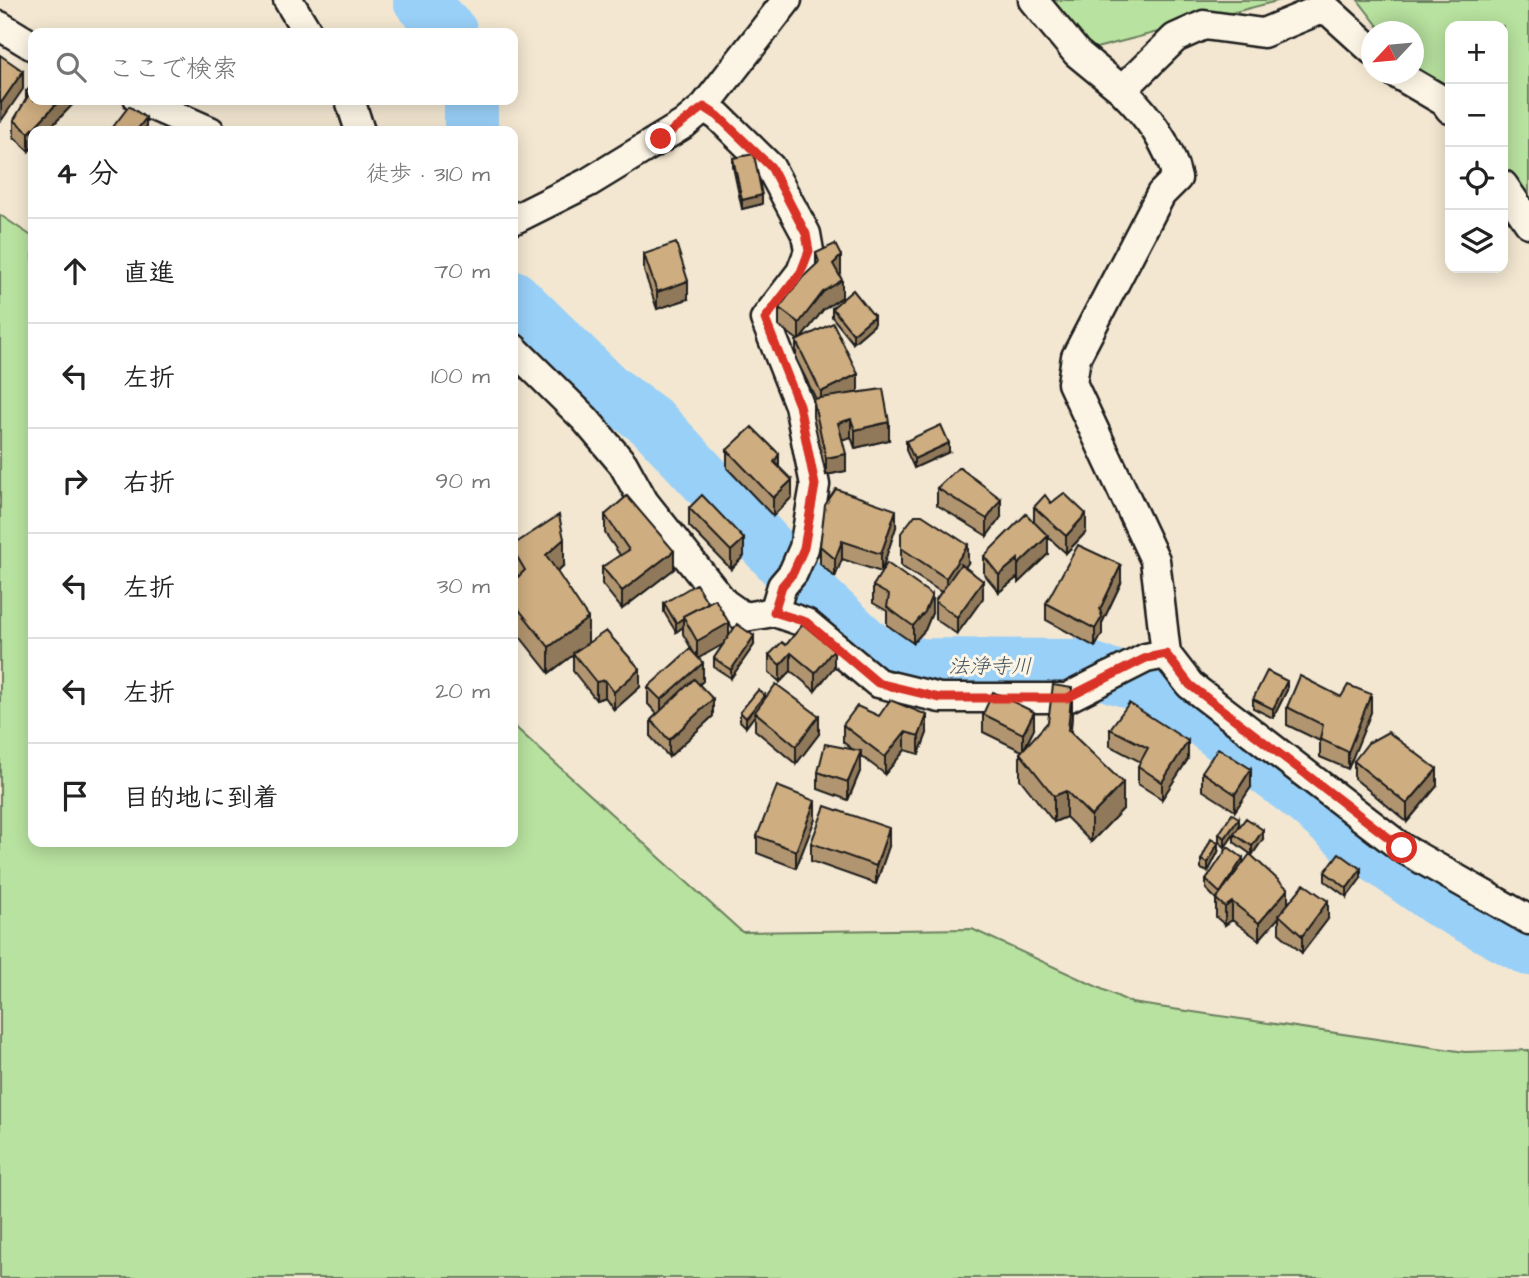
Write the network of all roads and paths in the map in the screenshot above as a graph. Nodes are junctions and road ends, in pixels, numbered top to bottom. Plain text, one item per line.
1 (288, 0) edge
2 (787, 0) edge
3 (1033, 0) edge
4 (0, 26) edge
5 (305, 28) edge
6 (1361, 41) edge
7 (28, 43) edge
8 (1414, 84) edge
9 (1122, 90) junction
10 (1445, 102) edge
11 (150, 105) edge
12 (351, 105) edge
13 (704, 107) junction
14 (199, 126) edge
15 (358, 126) edge
16 (1508, 193) edge
17 (518, 217) edge
18 (1529, 223) edge
19 (518, 353) edge
20 (774, 612) junction
21 (1166, 654) junction
22 (1529, 920) edge

1 - 5 street
2 - 13 street
3 - 9 street
4 - 7 street
6 - 9 street
8 - 10 street
9 - 21 street
11 - 14 street
12 - 15 street
13 - 17 street
13 - 20 street
16 - 18 street
19 - 20 street
20 - 21 street
21 - 22 street

